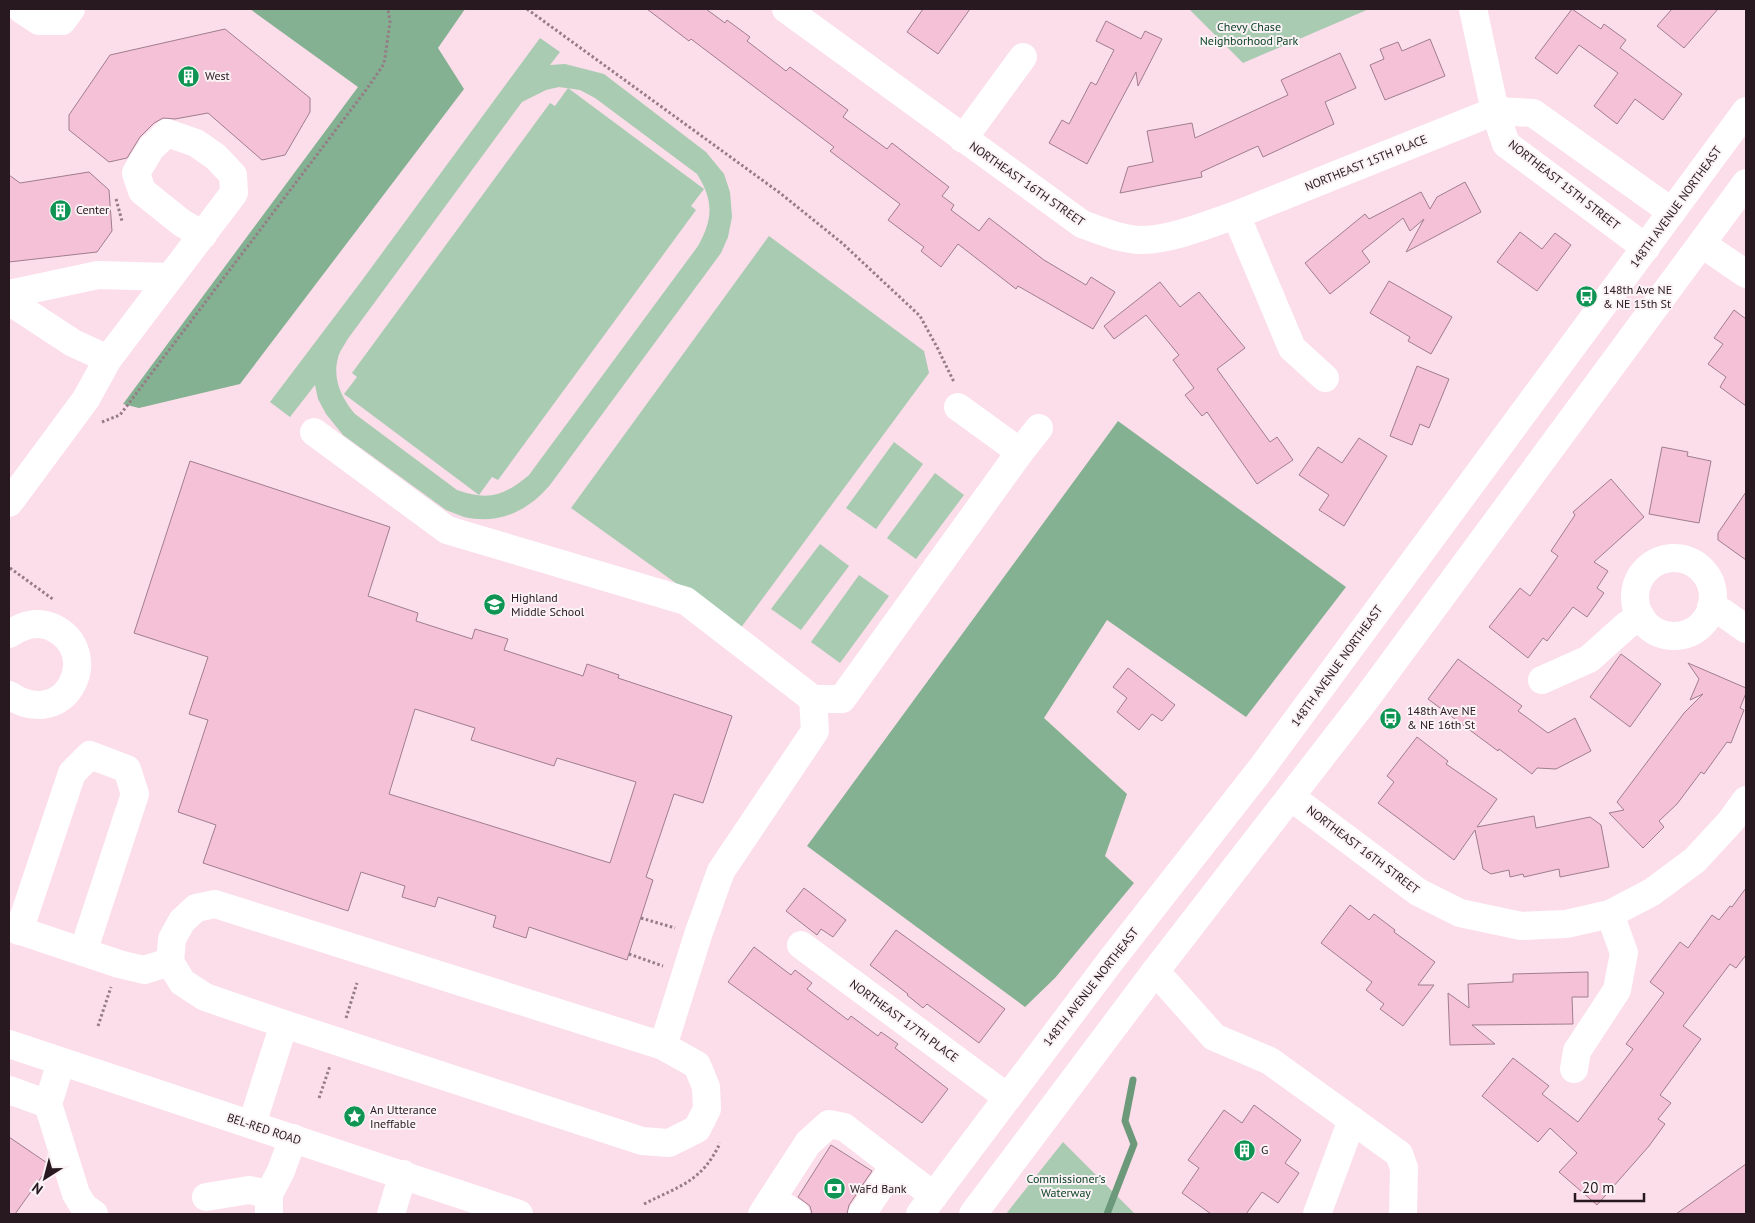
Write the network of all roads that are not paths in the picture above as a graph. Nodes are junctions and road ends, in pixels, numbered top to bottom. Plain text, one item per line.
1 (21, 9) edge
2 (71, 9) edge
3 (786, 9) edge
4 (1473, 9) edge
5 (1023, 57) dead end
6 (1496, 111) junction
7 (1746, 111) edge
8 (963, 139) junction
9 (1746, 183) edge
10 (1672, 212) junction
11 (1236, 215) junction
12 (203, 235) dead end
13 (1702, 244) junction
14 (1646, 248) junction
15 (1746, 274) edge
16 (170, 276) junction
17 (9, 294) edge
18 (9, 301) edge
19 (108, 359) junction
20 (1325, 378) dead end
21 (958, 407) road end
22 (1039, 428) dead end
23 (314, 432) dead end
24 (1020, 452) junction
25 (9, 503) edge
26 (1711, 607) junction
27 (1641, 617) junction
28 (1746, 629) edge
29 (9, 634) edge
30 (1542, 680) dead end
31 (9, 695) edge
32 (813, 699) junction
33 (1282, 740) junction
34 (1291, 797) junction
35 (1746, 800) edge
36 (1264, 833) junction
37 (1610, 914) junction
38 (14, 929) edge
39 (801, 945) dead end
40 (83, 952) junction
41 (170, 962) junction
42 (1154, 973) junction
43 (284, 1024) junction
44 (9, 1044) edge
45 (663, 1046) junction
46 (62, 1062) junction
47 (1574, 1069) dead end
48 (9, 1090) edge
49 (1007, 1097) junction
50 (48, 1104) junction
51 (1352, 1120) junction
52 (252, 1124) junction
53 (293, 1138) junction
54 (894, 1166) junction
55 (403, 1174) junction
56 (206, 1197) dead end
57 (269, 1204) edge
58 (927, 1205) edge
59 (767, 1207) edge
60 (94, 1214) edge
61 (391, 1214) edge
62 (519, 1214) edge
63 (796, 1214) edge
64 (862, 1214) edge
65 (973, 1214) edge
66 (1317, 1214) edge
67 (1403, 1214) edge

1 - 2 main road
3 - 8 main road, NORTHEAST 16TH STREET
4 - 6 main road, NORTHEAST 15TH STREET
5 - 8 main road
6 - 10 main road
6 - 11 main road, NORTHEAST 15TH PLACE
6 - 14 main road, NORTHEAST 15TH STREET
7 - 10 main road, 148TH AVENUE NORTHEAST
8 - 11 main road, NORTHEAST 16TH STREET
9 - 13 main road
10 - 14 main road, 148TH AVENUE NORTHEAST
11 - 20 main road
12 - 16 main road
13 - 15 main road
13 - 34 main road
14 - 33 main road, 148TH AVENUE NORTHEAST
16 - 17 main road
16 - 19 main road
18 - 19 main road
19 - 25 main road
21 - 24 main road
22 - 24 main road
23 - 32 main road
24 - 32 main road
26 - 27 main road
26 - 27 main road
26 - 28 main road
27 - 30 main road
29 - 31 main road
32 - 45 main road
33 - 36 main road
33 - 49 main road, 148TH AVENUE NORTHEAST
34 - 36 main road
34 - 37 main road, NORTHEAST 16TH STREET
35 - 37 main road, NORTHEAST 16TH STREET
36 - 42 main road
37 - 47 main road
38 - 40 main road
38 - 40 main road
39 - 49 main road, NORTHEAST 17TH PLACE
40 - 41 main road
41 - 43 main road
41 - 45 main road
42 - 51 main road
42 - 65 main road
43 - 45 main road
43 - 52 main road
44 - 46 main road, BEL-RED ROAD
46 - 50 main road
46 - 52 main road, BEL-RED ROAD
48 - 50 main road
49 - 58 main road, 148TH AVENUE NORTHEAST
50 - 60 main road
51 - 66 main road
51 - 67 main road
52 - 53 main road, BEL-RED ROAD
53 - 55 main road, BEL-RED ROAD
53 - 57 main road
54 - 58 main road
54 - 59 main road
54 - 64 main road
55 - 61 main road
55 - 62 main road, BEL-RED ROAD
56 - 57 main road
59 - 63 main road

